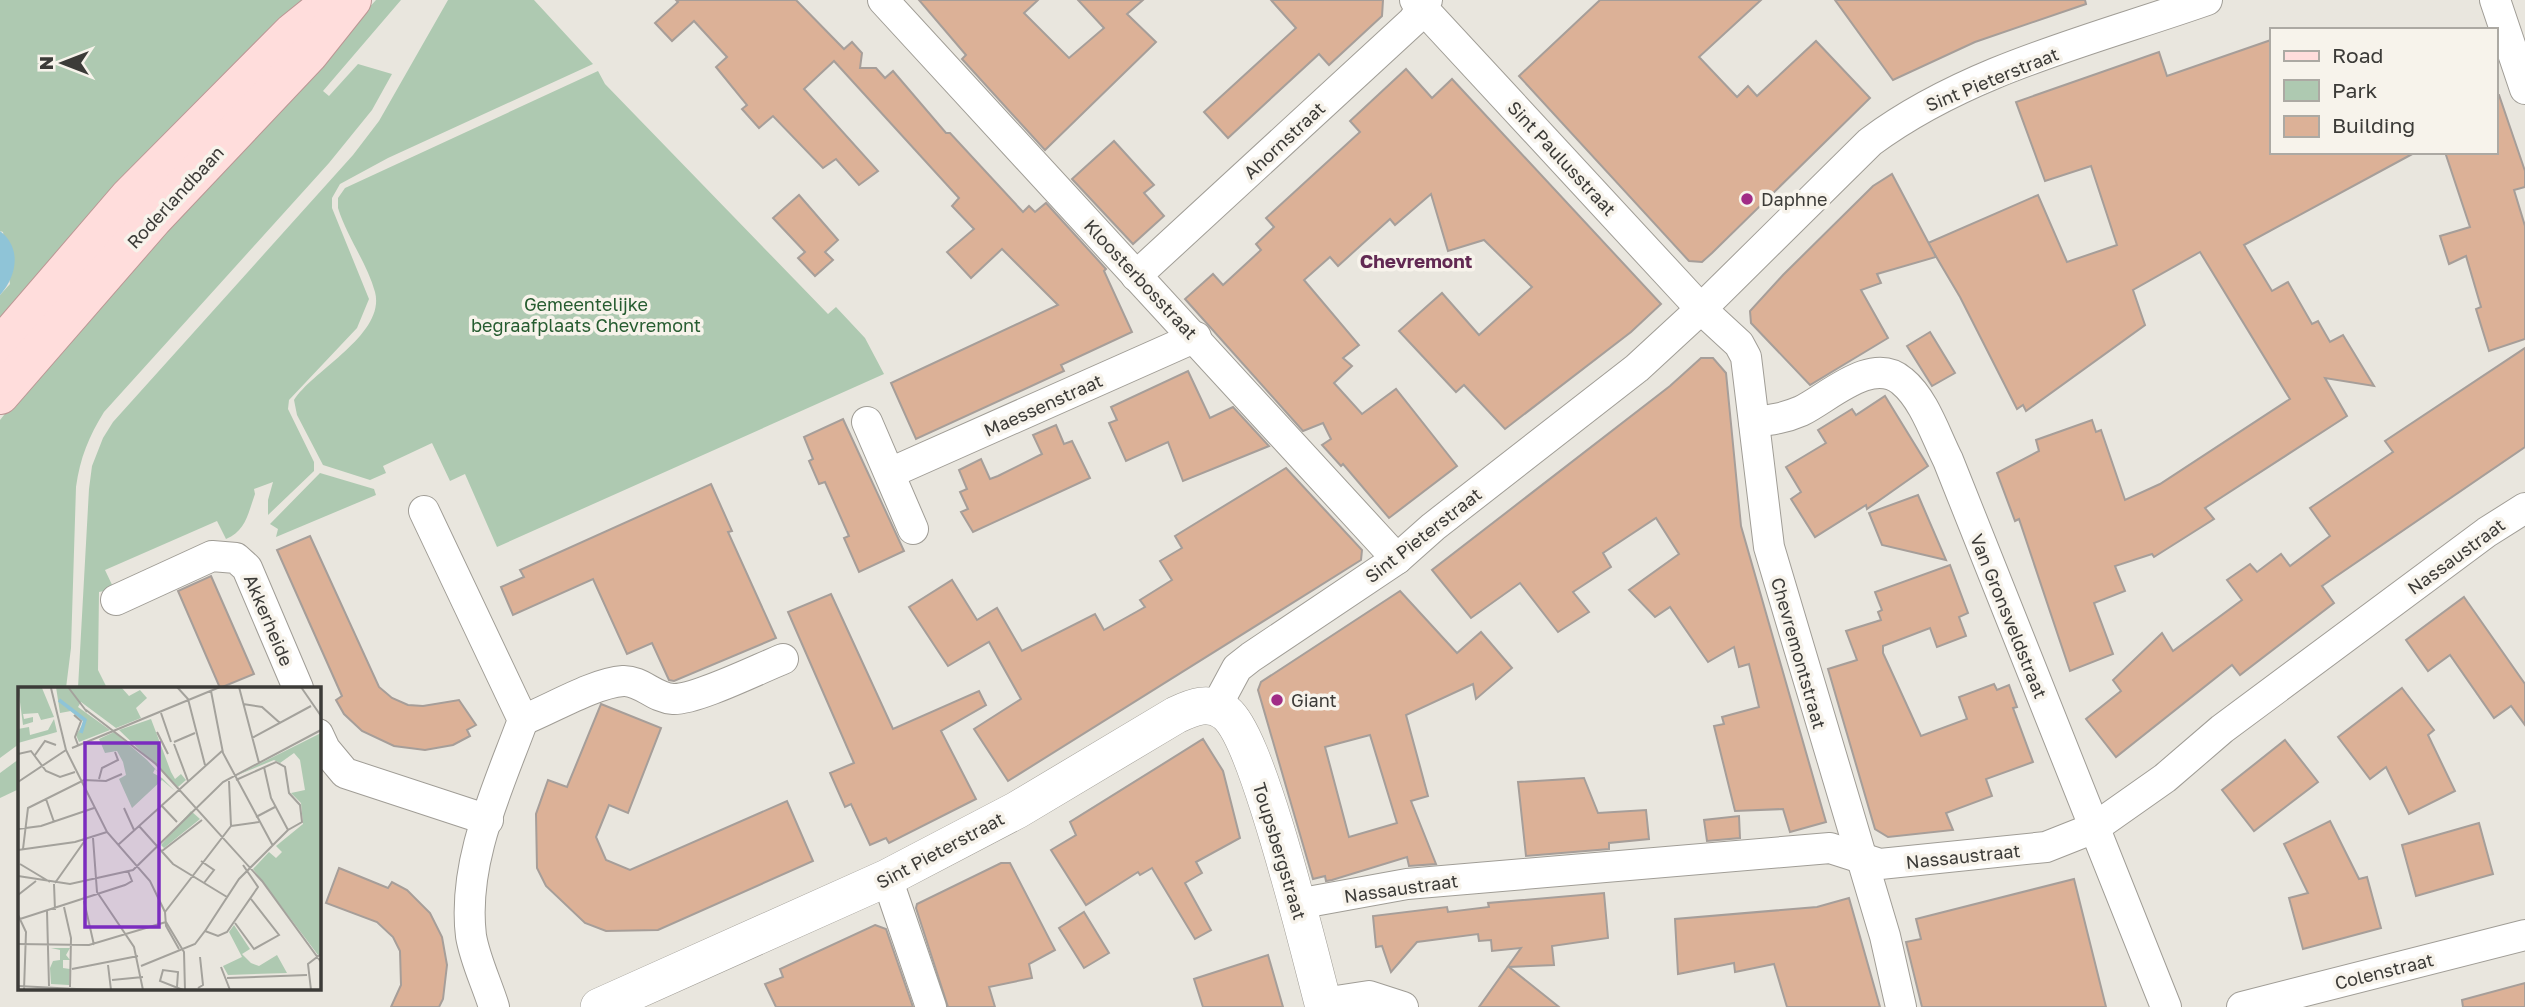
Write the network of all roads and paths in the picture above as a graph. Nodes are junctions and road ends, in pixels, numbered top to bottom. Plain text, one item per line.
1 (333, 0) edge
2 (352, 0) edge
3 (884, 0) edge
4 (2207, 0) edge
5 (2495, 0) edge
6 (1422, 2) edge
7 (2525, 89) edge
8 (1136, 276) junction
9 (1701, 309) junction
10 (1196, 337) junction
11 (0, 347) edge
12 (0, 395) edge
13 (867, 422) dead end
14 (1754, 422) junction
15 (890, 473) junction
16 (2525, 508) edge
17 (424, 510) dead end
18 (913, 529) dead end
19 (1397, 559) junction
20 (117, 600) dead end
21 (783, 659) dead end
22 (298, 687) edge
23 (1216, 707) junction
24 (523, 720) junction
25 (320, 738) edge
26 (488, 820) junction
27 (2094, 828) junction
28 (1860, 857) junction
29 (887, 878) junction
30 (1297, 904) junction
31 (2525, 935) edge
32 (1324, 1005) edge
33 (495, 1007) edge
34 (599, 1007) edge
35 (931, 1007) edge
36 (1403, 1007) edge
37 (1900, 1007) edge
38 (2166, 1007) edge
39 (2242, 1007) edge

1 - 11 main road, Roderlandbaan
2 - 12 main road, Roderlandbaan
3 - 8 street, Kloosterbosstraat
4 - 9 street, Sint Pieterstraat
5 - 7 street
6 - 8 street, Ahornstraat
6 - 9 street, Sint Paulusstraat
8 - 10 street, Kloosterbosstraat
9 - 14 street, Chevremontstraat
9 - 19 street, Sint Pieterstraat
10 - 15 street, Maessenstraat
10 - 19 street, Kloosterbosstraat
13 - 15 street
14 - 27 street, Van Gronsveldstraat
14 - 28 street, Chevremontstraat
15 - 18 street
16 - 27 street, Nassaustraat
17 - 24 street
19 - 23 street, Sint Pieterstraat
20 - 22 street, Akkerheide
21 - 24 street
23 - 29 street, Sint Pieterstraat
23 - 30 street, Toupsbergstraat
24 - 26 street
25 - 26 street
26 - 33 street
27 - 28 street, Nassaustraat
27 - 38 street, Van Gronsveldstraat
28 - 30 street, Nassaustraat
28 - 37 street, Chevremontstraat
29 - 34 street, Sint Pieterstraat
29 - 35 street
30 - 32 street, Toupsbergstraat
31 - 39 street, Colenstraat
32 - 36 street

